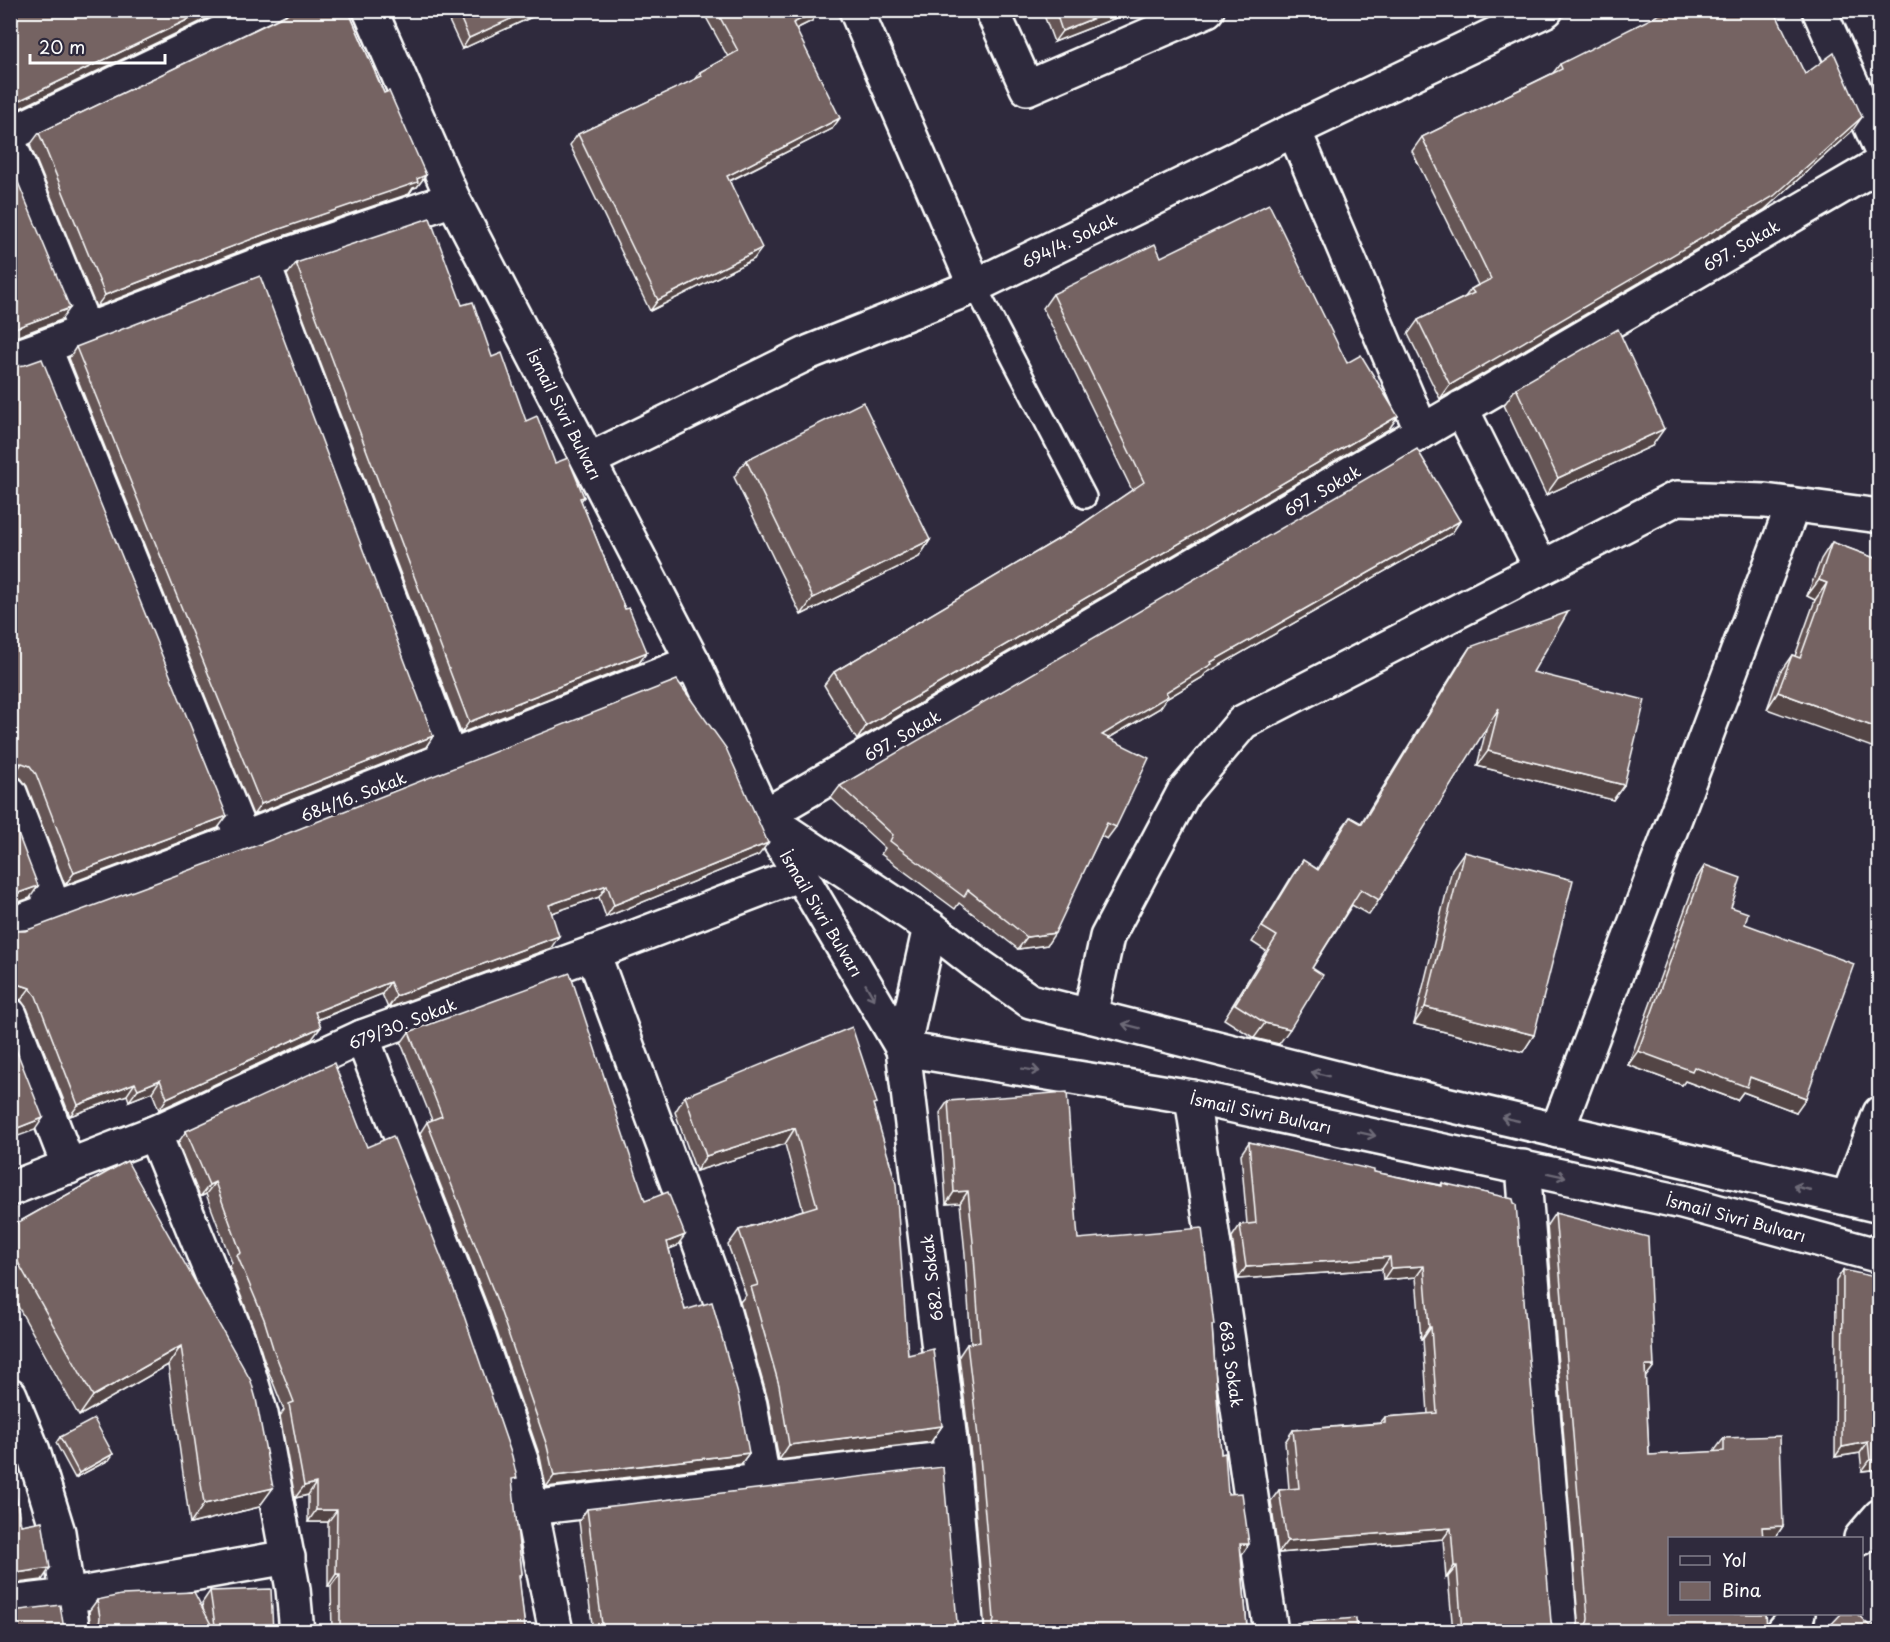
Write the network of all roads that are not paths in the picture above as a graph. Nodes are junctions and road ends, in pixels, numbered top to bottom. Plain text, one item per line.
1 (269, 10) edge
2 (370, 10) edge
3 (856, 10) edge
4 (992, 10) edge
5 (1207, 10) edge
6 (1546, 10) edge
7 (1820, 10) edge
8 (1173, 17) edge
9 (1294, 130) junction
10 (10, 134) edge
11 (10, 145) edge
12 (1880, 147) edge
13 (1880, 164) edge
14 (453, 198) junction
15 (263, 263) junction
16 (975, 286) junction
17 (86, 331) junction
18 (44, 348) junction
19 (10, 359) edge
20 (1461, 408) junction
21 (1422, 432) junction
22 (589, 460) junction
23 (1085, 497) dead end
24 (1792, 505) junction
25 (1880, 516) edge
26 (1541, 568) junction
27 (693, 663) junction
28 (450, 758) junction
29 (10, 793) edge
30 (764, 816) junction
31 (243, 839) junction
32 (801, 874) junction
33 (54, 908) junction
34 (10, 925) edge
35 (930, 927) junction
36 (593, 953) junction
37 (10, 1015) edge
38 (1090, 1016) junction
39 (362, 1037) junction
40 (903, 1049) junction
41 (1192, 1097) junction
42 (1880, 1113) edge
43 (1557, 1131) junction
44 (154, 1133) junction
45 (69, 1167) junction
46 (1523, 1167) junction
47 (10, 1189) edge
48 (1848, 1198) junction
49 (1880, 1206) edge
50 (1880, 1256) edge
51 (10, 1395) edge
52 (952, 1458) junction
53 (763, 1480) junction
54 (531, 1509) junction
55 (1880, 1516) edge
56 (1863, 1537) edge
57 (288, 1557) junction
58 (68, 1596) junction
59 (10, 1603) edge
60 (1797, 1615) edge
61 (73, 1632) edge
62 (297, 1632) edge
63 (556, 1632) edge
64 (967, 1632) edge
65 (1271, 1632) edge
66 (1562, 1632) edge
67 (1783, 1632) edge

1 - 10 street
2 - 14 street, İsmail Sivri Bulvarı
3 - 16 street
4 - 8 street
5 - 8 street
6 - 9 street, 694/4. Sokak
7 - 12 street
9 - 16 street, 694/4. Sokak
9 - 21 street
11 - 17 street
13 - 20 street, 697. Sokak
14 - 15 street
14 - 22 street, İsmail Sivri Bulvarı
15 - 17 street
15 - 28 street
16 - 22 street, 694/4. Sokak
16 - 23 lane
17 - 18 street
18 - 19 street
18 - 31 street
20 - 21 street, 697. Sokak
20 - 26 street
21 - 30 street, 697. Sokak
22 - 27 street, İsmail Sivri Bulvarı
24 - 25 street
24 - 26 street
24 - 43 street
26 - 38 street
27 - 28 street, 684/16. Sokak
27 - 30 street, İsmail Sivri Bulvarı
28 - 31 street, 684/16. Sokak
29 - 33 street
30 - 32 street, İsmail Sivri Bulvarı
30 - 35 street, İsmail Sivri Bulvarı
31 - 33 street, 684/16. Sokak
32 - 36 street, 679/30. Sokak
32 -> 40 street, İsmail Sivri Bulvarı
33 - 34 street, 684/16. Sokak
35 - 38 street, İsmail Sivri Bulvarı
35 - 40 street, 682. Sokak
36 - 39 street, 679/30. Sokak
36 - 53 street
37 - 45 street
43 -> 38 street, İsmail Sivri Bulvarı
39 - 44 street, 679/30. Sokak
39 - 54 street
40 -> 41 street, İsmail Sivri Bulvarı
40 - 52 street, 682. Sokak
41 -> 46 street, İsmail Sivri Bulvarı
41 - 65 street, 683. Sokak
42 - 48 street
48 -> 43 street, İsmail Sivri Bulvarı
44 - 45 street, 679/30. Sokak
44 - 57 street
45 - 47 street, 679/30. Sokak
46 -> 50 street, İsmail Sivri Bulvarı
46 - 66 street
48 - 49 street, İsmail Sivri Bulvarı
51 - 58 street
52 - 53 street
52 - 64 street, 682. Sokak
53 - 54 street
54 - 63 street
55 - 56 street
57 - 58 street
57 - 62 street
58 - 59 street
58 - 61 street
60 - 67 street

